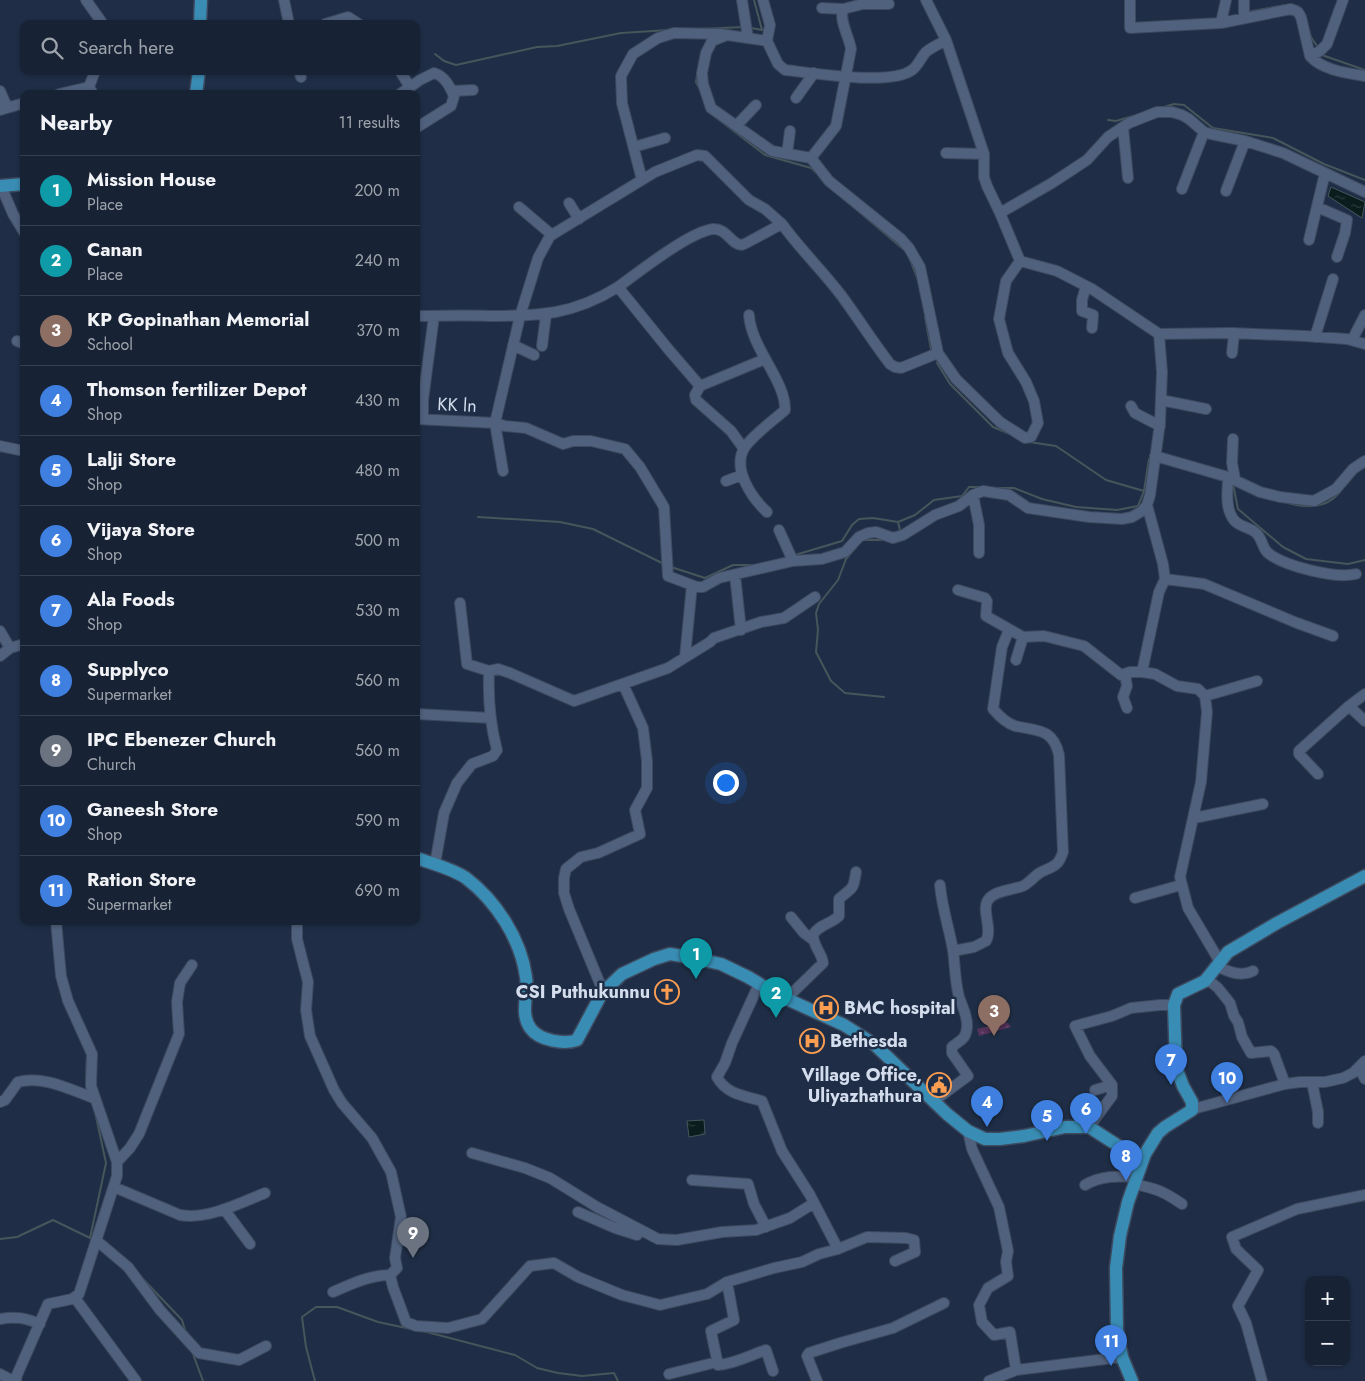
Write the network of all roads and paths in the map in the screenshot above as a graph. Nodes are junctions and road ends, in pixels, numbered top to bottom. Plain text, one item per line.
1 (86, 0) edge
2 (201, 0) edge
3 (284, 0) edge
4 (742, 0) edge
5 (763, 0) edge
6 (926, 0) edge
7 (1130, 0) edge
8 (1226, 0) edge
9 (1244, 0) edge
10 (1343, 0) edge
11 (889, 4) dead end
12 (822, 8) dead end
13 (843, 9) junction
14 (1244, 18) junction
15 (100, 20) edge
16 (200, 20) edge
17 (288, 20) edge
18 (338, 20) edge
19 (353, 20) edge
20 (1221, 23) junction
21 (727, 35) junction
22 (748, 38) junction
23 (946, 40) junction
24 (767, 41) junction
25 (1310, 56) junction
26 (814, 73) junction
27 (94, 75) edge
28 (198, 75) edge
29 (402, 75) edge
30 (1365, 76) edge
31 (846, 77) junction
32 (410, 87) junction
33 (91, 90) edge
34 (197, 90) edge
35 (406, 90) edge
36 (473, 90) dead end
37 (0, 91) edge
38 (452, 91) junction
39 (796, 98) dead end
40 (20, 104) edge
41 (756, 105) dead end
42 (4, 109) edge
43 (420, 125) edge
44 (736, 126) junction
45 (1123, 127) junction
46 (790, 132) dead end
47 (1204, 132) junction
48 (665, 138) dead end
49 (1245, 141) junction
50 (634, 147) junction
51 (946, 153) dead end
52 (787, 154) junction
53 (984, 154) junction
54 (811, 158) junction
55 (1325, 173) junction
56 (1128, 178) dead end
57 (642, 180) junction
58 (20, 184) edge
59 (0, 186) edge
60 (1182, 189) dead end
61 (1226, 191) dead end
62 (1365, 192) edge
63 (569, 204) dead end
64 (519, 207) dead end
65 (1317, 207) junction
66 (1000, 213) junction
67 (579, 219) junction
68 (782, 224) junction
69 (20, 225) edge
70 (552, 235) junction
71 (1309, 240) dead end
72 (1337, 256) dead end
73 (1020, 262) junction
74 (1333, 279) dead end
75 (1086, 286) junction
76 (618, 287) junction
77 (546, 315) junction
78 (749, 315) dead end
79 (1365, 315) edge
80 (420, 316) edge
81 (434, 316) junction
82 (520, 316) junction
83 (1092, 328) dead end
84 (1159, 334) junction
85 (1234, 334) junction
86 (1315, 336) junction
87 (1352, 340) junction
88 (513, 344) junction
89 (1365, 344) edge
90 (542, 346) dead end
91 (938, 353) junction
92 (1232, 353) dead end
93 (534, 355) dead end
94 (765, 359) junction
95 (700, 386) junction
96 (1161, 400) junction
97 (1131, 406) dead end
98 (1206, 409) dead end
99 (420, 419) edge
100 (495, 423) junction
101 (1160, 426) junction
102 (1233, 439) dead end
103 (0, 446) edge
104 (744, 449) junction
105 (20, 450) edge
106 (1155, 456) junction
107 (1365, 461) edge
108 (503, 471) dead end
109 (742, 475) junction
110 (1232, 478) junction
111 (726, 481) dead end
112 (973, 495) junction
113 (1147, 505) junction
114 (767, 512) dead end
115 (779, 530) dead end
116 (979, 552) dead end
117 (793, 562) junction
118 (1356, 574) dead end
119 (735, 575) junction
120 (1165, 579) junction
121 (692, 584) junction
122 (958, 590) dead end
123 (815, 597) dead end
124 (460, 603) dead end
125 (741, 630) junction
126 (1009, 630) junction
127 (0, 631) edge
128 (1333, 636) dead end
129 (1023, 638) junction
130 (20, 645) edge
131 (10, 648) junction
132 (0, 656) edge
133 (685, 657) junction
134 (1016, 660) dead end
135 (489, 671) junction
136 (1142, 672) junction
137 (1125, 674) junction
138 (1257, 682) dead end
139 (623, 684) junction
140 (1365, 694) edge
141 (1205, 696) junction
142 (1349, 706) junction
143 (1127, 708) dead end
144 (420, 714) edge
145 (491, 718) junction
146 (1365, 721) edge
147 (1318, 774) dead end
148 (1262, 804) dead end
149 (1194, 818) junction
150 (420, 859) edge
151 (435, 864) junction
152 (856, 872) dead end
153 (1365, 876) edge
154 (940, 885) dead end
155 (1182, 885) junction
156 (1135, 898) dead end
157 (791, 916) dead end
158 (56, 925) edge
159 (297, 925) edge
160 (812, 939) junction
161 (953, 951) junction
162 (1218, 964) junction
163 (192, 965) dead end
164 (1253, 971) dead end
165 (1206, 978) junction
166 (759, 984) junction
167 (603, 991) junction
168 (786, 999) junction
169 (1174, 1005) junction
170 (1362, 1064) edge
171 (1365, 1079) edge
172 (1312, 1082) junction
173 (1285, 1084) junction
174 (1112, 1085) junction
175 (1095, 1090) dead end
176 (94, 1098) junction
177 (934, 1101) junction
178 (0, 1102) edge
179 (1192, 1107) junction
180 (1318, 1123) dead end
181 (1089, 1127) junction
182 (968, 1131) junction
183 (472, 1153) dead end
184 (1142, 1161) junction
185 (117, 1162) junction
186 (692, 1180) dead end
187 (1135, 1181) junction
188 (1085, 1185) dead end
189 (114, 1187) junction
190 (265, 1192) dead end
191 (1365, 1195) edge
192 (814, 1203) junction
193 (1182, 1204) dead end
194 (224, 1209) junction
195 (578, 1212) dead end
196 (766, 1227) junction
197 (658, 1239) junction
198 (96, 1240) junction
199 (250, 1244) dead end
200 (838, 1249) junction
201 (895, 1261) dead end
202 (390, 1275) junction
203 (726, 1282) junction
204 (333, 1292) dead end
205 (75, 1298) junction
206 (944, 1303) dead end
207 (0, 1319) edge
208 (40, 1324) junction
209 (266, 1346) dead end
210 (1122, 1357) junction
211 (717, 1362) junction
212 (1016, 1370) junction
213 (772, 1371) dead end
214 (0, 1374) edge
215 (669, 1374) dead end
216 (14, 1381) edge
217 (136, 1381) edge
218 (817, 1381) edge
219 (989, 1381) edge
220 (1132, 1381) edge
221 (1262, 1381) edge

1 - 15 street
2 - 16 main road
3 - 17 street
4 - 22 street
5 - 24 street
6 - 23 street
7 - 20 street
8 - 20 street
9 - 14 street
10 - 25 street
11 - 13 street
12 - 13 street
13 - 31 street
14 - 20 street
14 - 25 street
18 - 19 street
21 - 22 street
21 - 44 street
21 - 50 street
22 - 24 street
23 - 31 street
23 - 53 street
24 - 26 street
25 - 30 street
26 - 31 street
26 - 39 street
27 - 33 street
28 - 34 main road
29 - 32 street
31 - 54 street
32 - 35 street
32 - 38 street
36 - 38 street
37 - 42 street
38 - 43 street
40 - 42 street
41 - 44 street
44 - 52 street
45 - 47 street
45 - 56 street
45 - 66 street
46 - 52 street
47 - 49 street
47 - 60 street
48 - 50 street
49 - 55 street
49 - 61 street
50 - 57 street
51 - 53 street
52 - 54 street
53 - 66 street
54 - 91 street
55 - 62 street
55 - 65 street
57 - 67 street
57 - 68 street
58 - 59 main road
59 - 69 street
63 - 67 street
64 - 70 street
65 - 71 street
65 - 72 street
66 - 73 street
67 - 70 street
68 - 76 street
68 - 91 street
70 - 82 street
73 - 75 street
73 - 91 street
74 - 86 street
75 - 83 street
75 - 84 street
76 - 77 street
76 - 95 street
77 - 82 street
77 - 90 street
78 - 94 street
79 - 87 street
80 - 81 street
81 - 82 street
81 - 99 street
82 - 88 street
84 - 85 street
84 - 96 street
85 - 86 street
85 - 92 street
86 - 87 street
87 - 89 street
88 - 93 street
88 - 100 street
94 - 95 street
94 - 104 street
95 - 104 street
96 - 98 street
96 - 101 street
97 - 101 street
99 - 100 street, KK ln
100 - 108 street
100 - 121 street, KK ln
101 - 106 street
102 - 110 street
103 - 105 street
104 - 109 street
106 - 110 street
106 - 113 street
107 - 110 street
109 - 111 street
109 - 114 street
110 - 118 street
112 - 113 street
112 - 116 street
112 - 117 street
113 - 120 street
115 - 117 street
117 - 119 street
119 - 121 street
119 - 125 street
120 - 128 street
120 - 136 street
121 - 133 street
122 - 126 street
123 - 125 street
124 - 135 street
125 - 133 street
126 - 129 street
126 - 161 street
127 - 131 street
129 - 134 street
129 - 137 street
130 - 131 street
131 - 132 street
133 - 139 street
135 - 139 street
135 - 145 street
136 - 137 street
136 - 141 street
137 - 143 street
138 - 141 street
139 - 167 street
140 - 142 street
141 - 149 street
142 - 146 street
142 - 147 street
144 - 145 street
145 - 151 street
148 - 149 street
149 - 155 street
150 - 151 main road
151 - 167 main road
152 - 160 street
153 - 162 main road
154 - 161 street
155 - 156 street
155 - 162 street
157 - 160 street
158 - 176 street
159 - 202 street
160 - 168 street
161 - 177 street
162 - 164 street
162 - 165 main road
163 - 185 street
165 - 169 main road
165 - 173 street
166 - 167 main road
166 - 168 main road
166 - 192 street
168 - 177 main road
169 - 174 street
169 - 179 main road
170 - 171 street
170 - 172 street
172 - 173 street
172 - 180 street
173 - 179 street
174 - 175 street
174 - 181 street
176 - 178 street
176 - 185 street
177 - 182 main road
179 - 184 main road
181 - 182 main road
181 - 184 main road
182 - 212 street
183 - 197 street
184 - 187 main road
185 - 189 street
186 - 196 street
187 - 188 street
187 - 193 street
187 - 210 main road
189 - 194 street
189 - 198 street
190 - 194 street
191 - 221 street
192 - 196 street
192 - 200 street
194 - 199 street
195 - 197 street
196 - 197 street
198 - 205 street
198 - 209 street
200 - 201 street
200 - 203 street
202 - 203 street
202 - 204 street
203 - 211 street
205 - 208 street
205 - 217 street
206 - 218 street
207 - 208 street
208 - 216 street
210 - 212 street
210 - 220 main road
211 - 213 street
211 - 215 street
212 - 219 street
214 - 216 street

